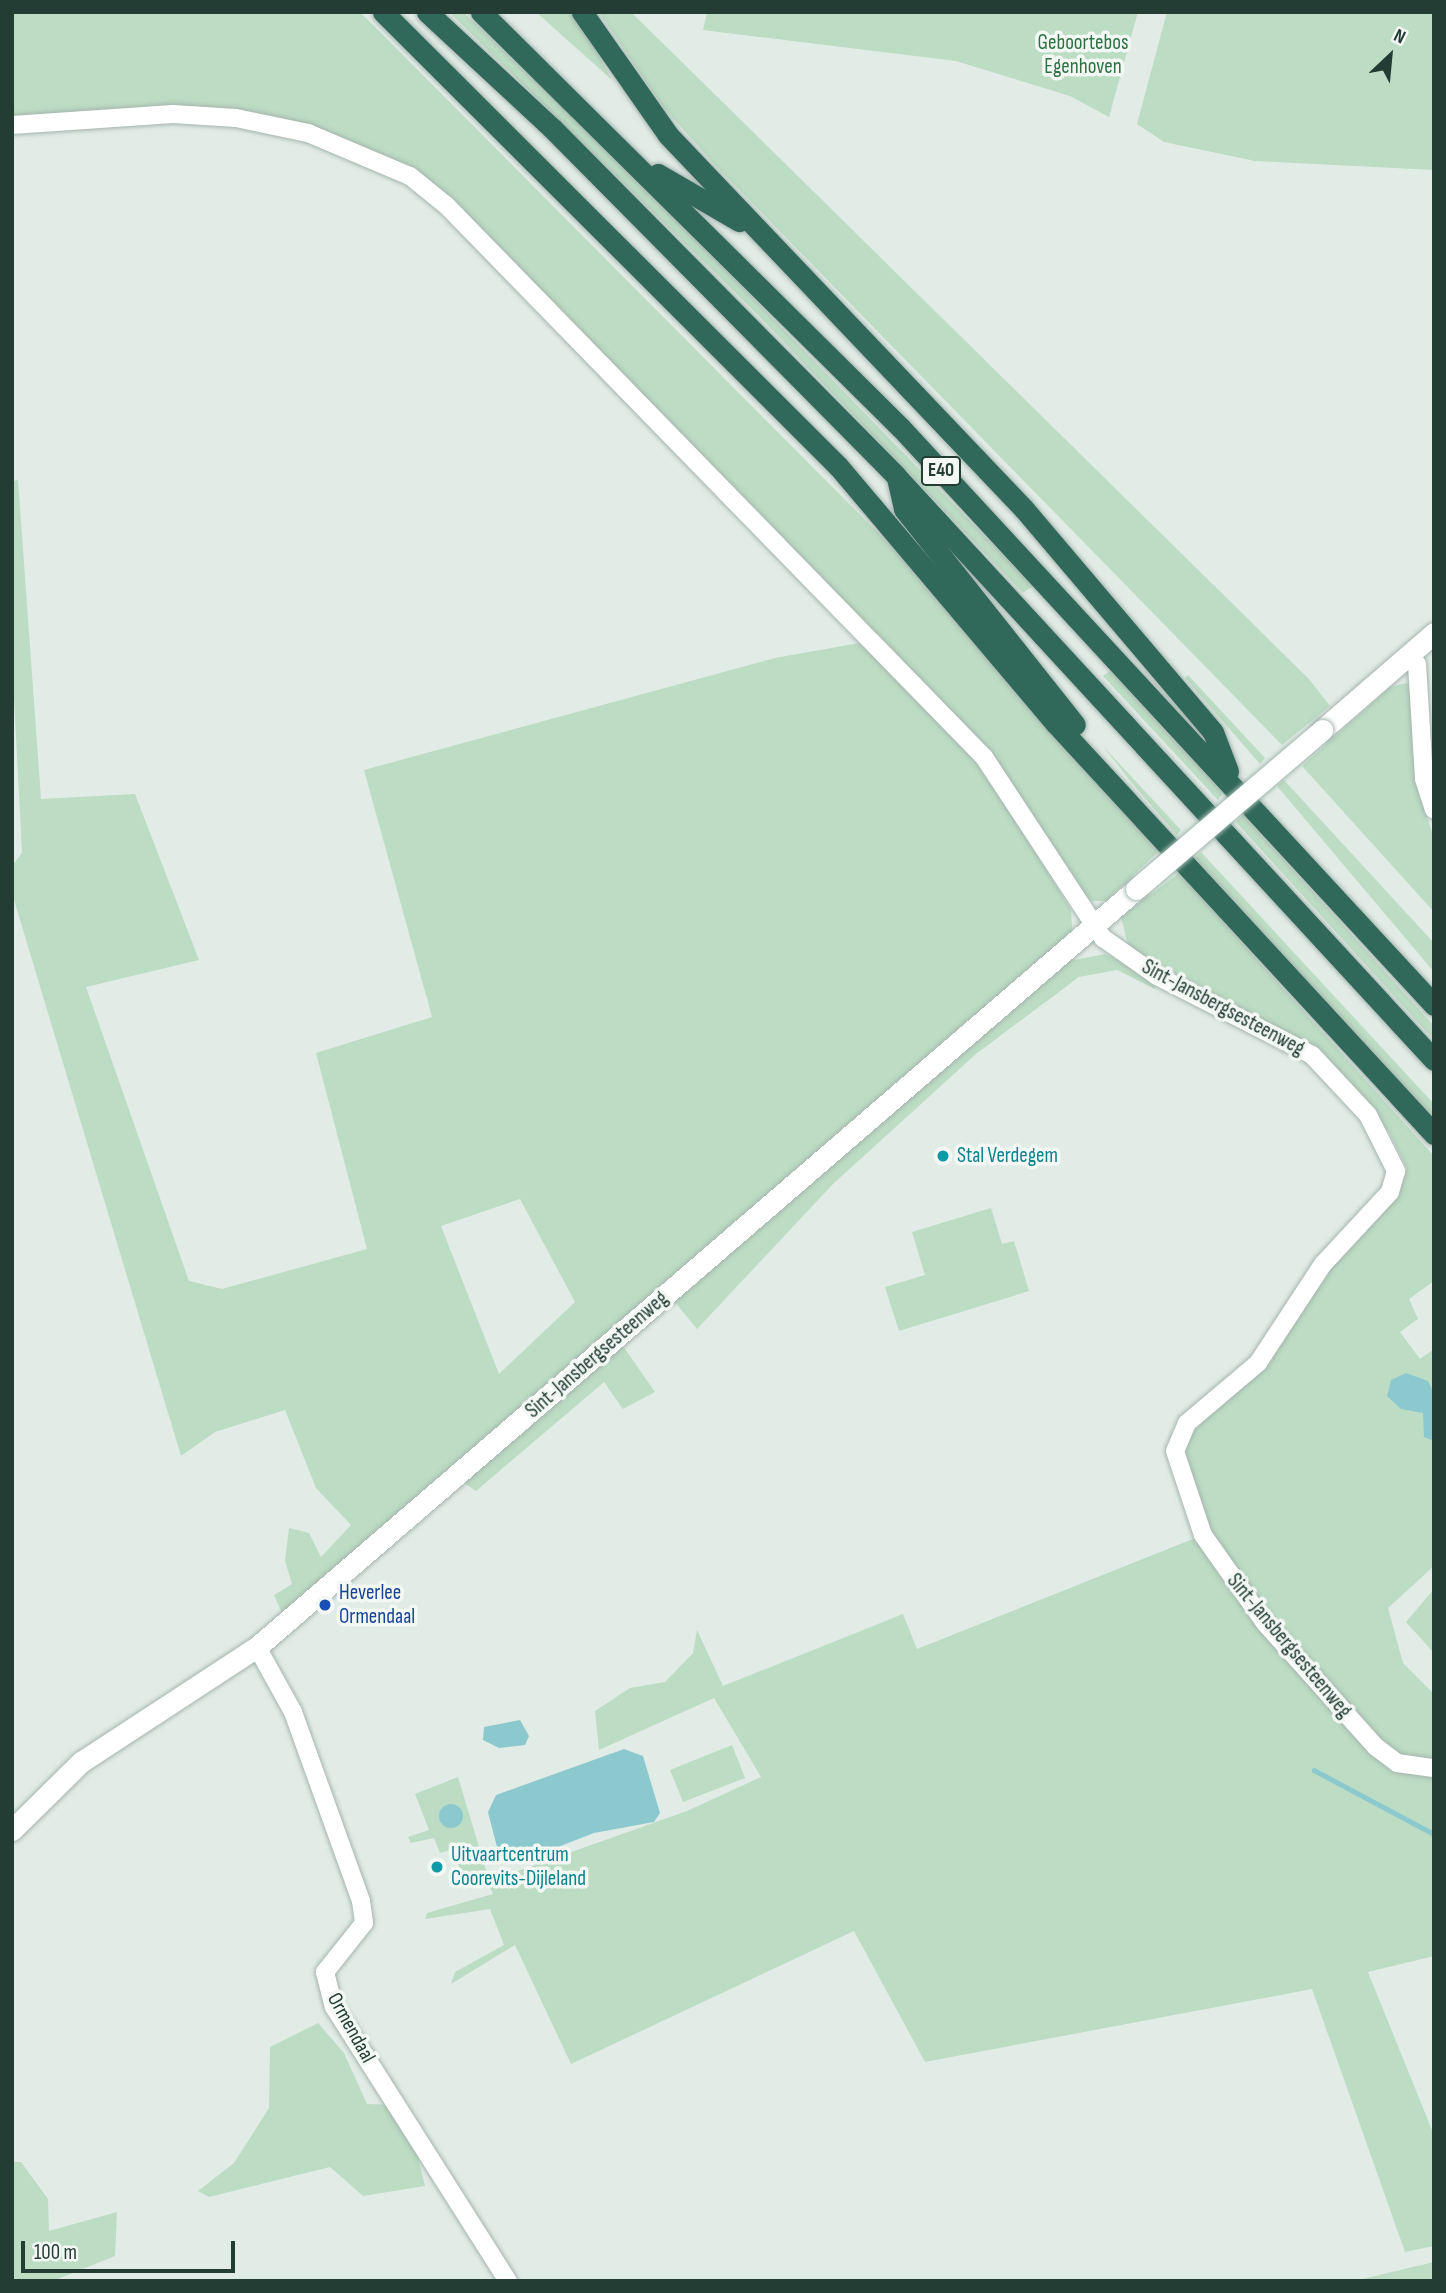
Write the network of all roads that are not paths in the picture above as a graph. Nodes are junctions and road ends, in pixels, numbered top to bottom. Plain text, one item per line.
1 (383, 12) edge
2 (427, 12) edge
3 (481, 12) edge
4 (582, 12) edge
5 (12, 125) edge
6 (642, 166) junction
7 (771, 246) junction
8 (896, 476) junction
9 (1434, 633) edge
10 (1417, 664) dead end
11 (1233, 782) junction
12 (1434, 808) edge
13 (1145, 816) junction
14 (1095, 925) junction
15 (1434, 1005) edge
16 (1434, 1060) edge
17 (1434, 1134) edge
18 (257, 1647) junction
19 (1434, 1768) edge
20 (12, 1830) edge
21 (508, 2281) edge

1 - 13 highway
2 - 8 highway, E40
3 - 6 highway, E40
4 - 7 highway
5 - 14 street
6 - 7 highway
6 - 11 highway, E40
7 - 11 highway
8 - 13 highway
8 - 16 highway, E40
9 - 14 main road, Sint-Jansbergsesteenweg, bridge
10 - 12 street
11 - 15 highway, E40
13 - 17 highway
14 - 18 main road, Sint-Jansbergsesteenweg
14 - 19 street, Sint-Jansbergsesteenweg
18 - 20 main road, Sint-Jansbergsesteenweg
18 - 21 street, Ormendaal

